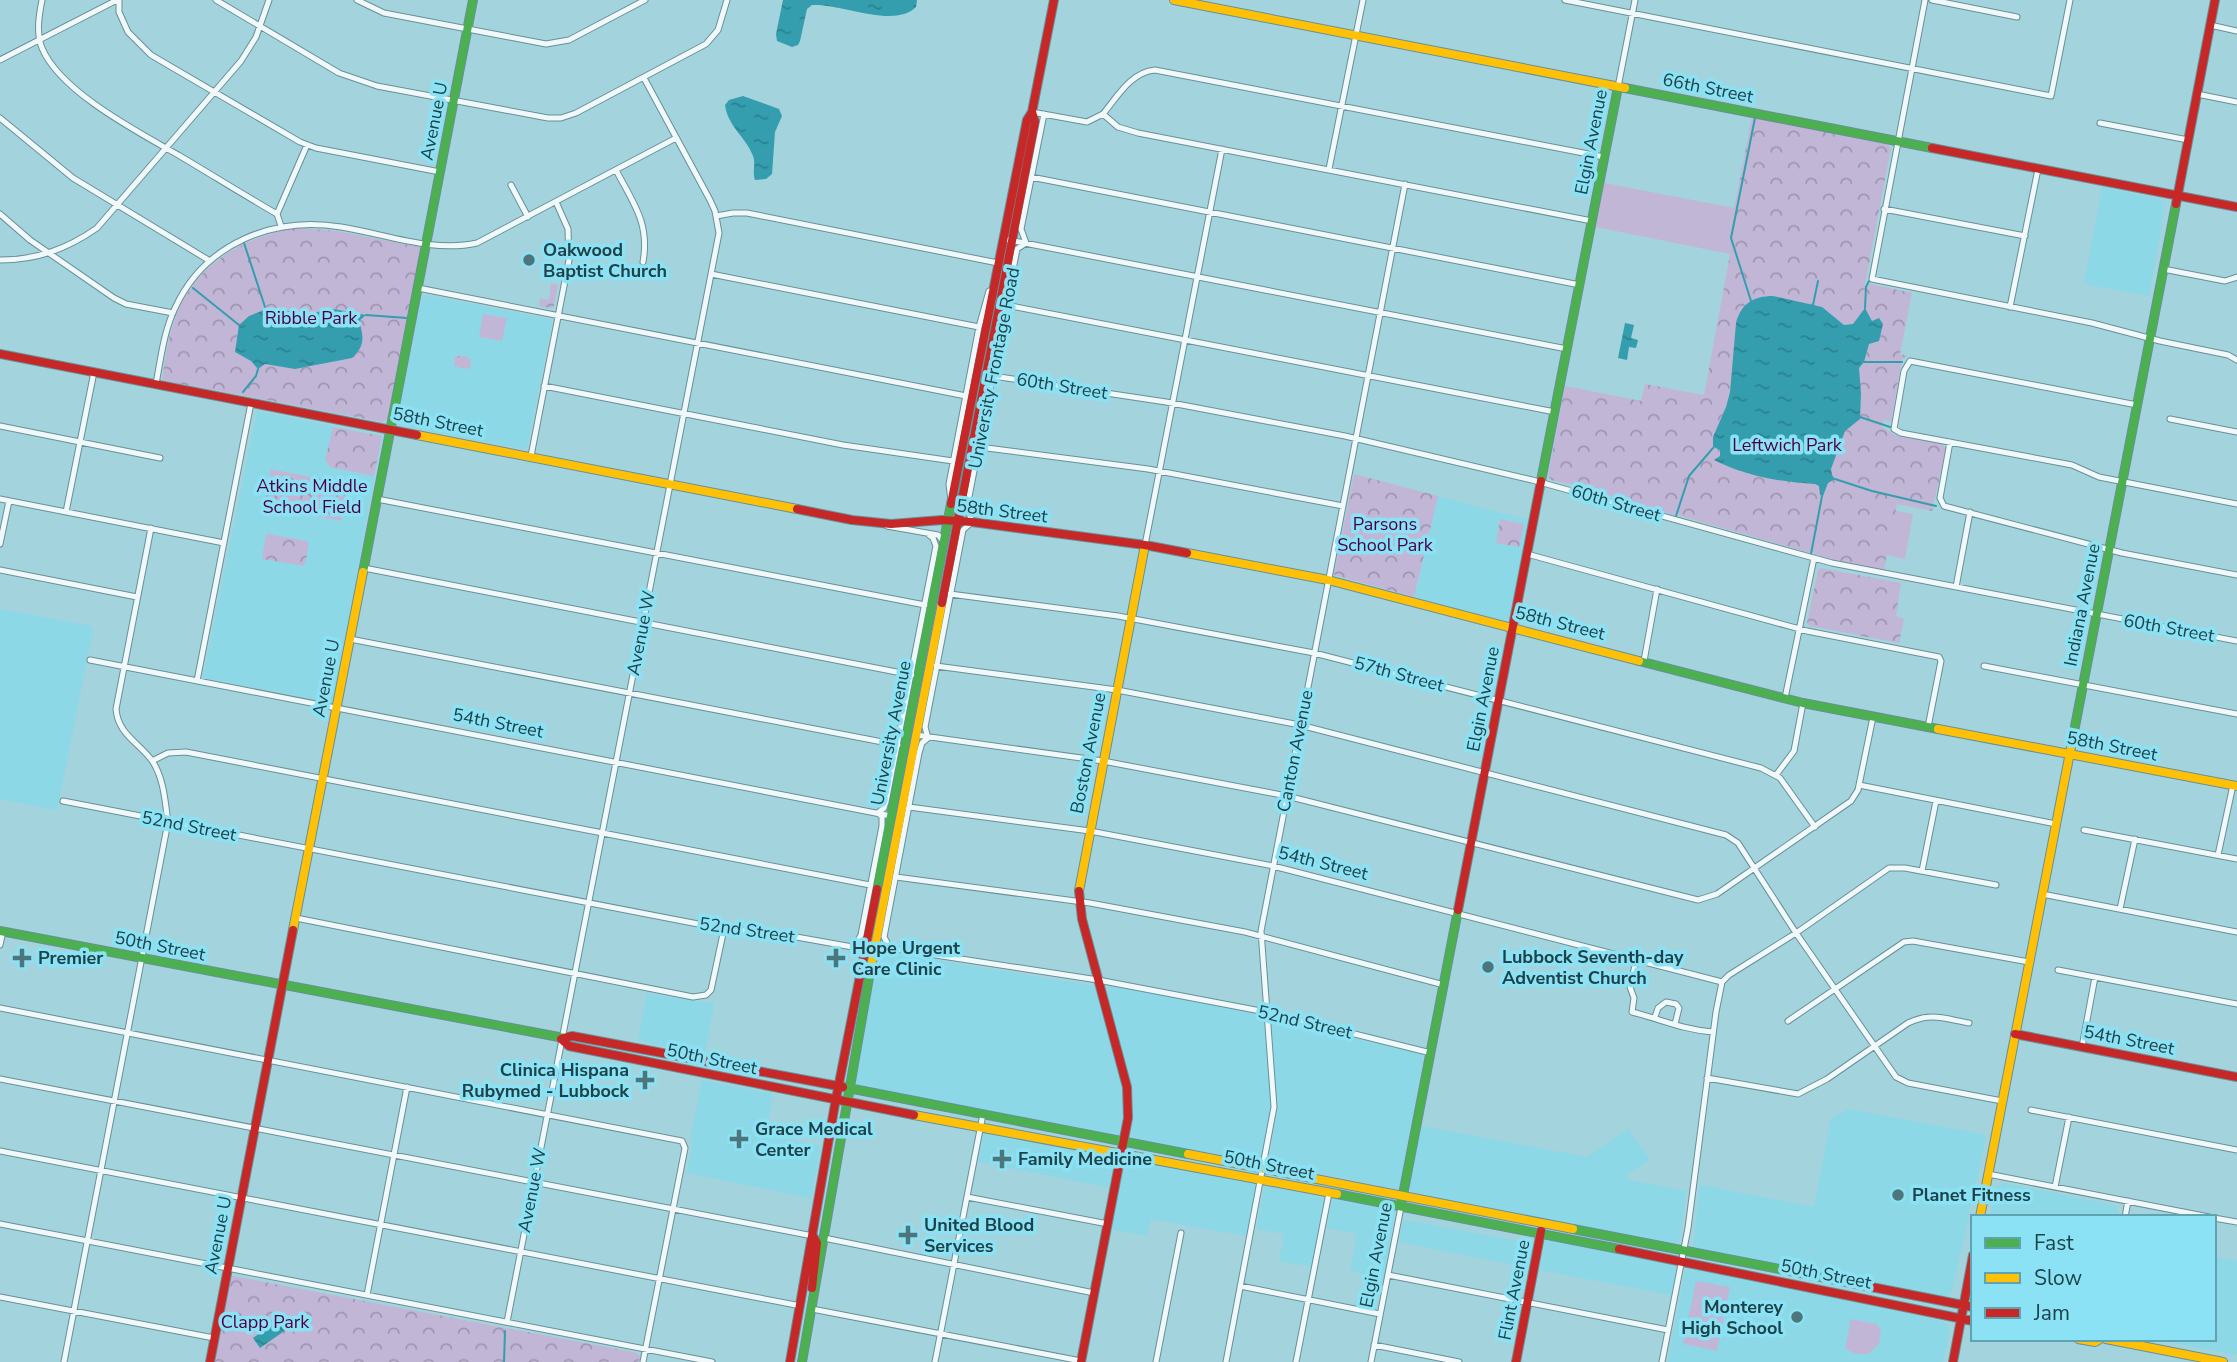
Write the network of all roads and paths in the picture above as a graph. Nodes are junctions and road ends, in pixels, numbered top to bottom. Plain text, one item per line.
1 (42, 0) edge
2 (118, 0) edge
3 (216, 0) edge
4 (270, 0) edge
5 (358, 0) edge
6 (374, 0) edge
7 (473, 0) edge
8 (645, 0) edge
9 (727, 0) edge
10 (1054, 0) edge
11 (1174, 0) edge
12 (1363, 0) edge
13 (1565, 0) edge
14 (1634, 0) edge
15 (1925, 0) edge
16 (1932, 0) edge
17 (2070, 0) edge
18 (2215, 0) edge
19 (371, 7) junction
20 (1632, 13) junction
21 (2017, 17) dead end
22 (2210, 25) junction
23 (260, 26) junction
24 (468, 29) junction
25 (2237, 31) edge
26 (1356, 36) junction
27 (40, 40) junction
28 (0, 60) edge
29 (1912, 68) junction
30 (644, 78) junction
31 (1618, 87) junction
32 (215, 93) junction
33 (2197, 94) junction
34 (454, 101) junction
35 (2237, 102) edge
36 (1342, 106) junction
37 (1032, 112) junction
38 (1044, 114) junction
39 (1103, 114) junction
40 (0, 118) edge
41 (2100, 123) dead end
42 (676, 138) junction
43 (2188, 140) junction
44 (1897, 141) junction
45 (307, 145) junction
46 (166, 148) junction
47 (1222, 149) junction
48 (1604, 157) junction
49 (1329, 169) junction
50 (2038, 169) junction
51 (615, 170) junction
52 (440, 172) junction
53 (1031, 177) junction
54 (1405, 184) junction
55 (512, 185) dead end
56 (2177, 196) junction
57 (556, 202) junction
58 (117, 205) junction
59 (2237, 207) edge
60 (1884, 209) junction
61 (1209, 212) junction
62 (0, 214) edge
63 (277, 214) junction
64 (716, 216) junction
65 (528, 217) junction
66 (1592, 221) junction
67 (281, 226) junction
68 (2025, 236) junction
69 (1008, 239) junction
70 (426, 243) junction
71 (1026, 243) junction
72 (1393, 248) junction
73 (50, 254) junction
74 (0, 260) edge
75 (210, 261) junction
76 (643, 262) dead end
77 (1003, 264) junction
78 (2163, 269) junction
79 (711, 274) junction
80 (1197, 276) junction
81 (2234, 281) edge
82 (994, 282) junction
83 (1580, 285) junction
84 (418, 288) junction
85 (1006, 305) junction
86 (2010, 307) junction
87 (1381, 312) junction
88 (173, 313) junction
89 (558, 316) junction
90 (979, 327) junction
91 (2150, 339) junction
92 (1185, 340) junction
93 (698, 343) junction
94 (1567, 349) junction
95 (0, 354) edge
96 (2237, 360) edge
97 (94, 372) junction
98 (1368, 375) junction
99 (993, 376) junction
100 (156, 384) junction
101 (544, 386) junction
102 (966, 396) junction
103 (251, 402) junction
104 (1172, 403) junction
105 (2137, 405) junction
106 (1555, 412) junction
107 (684, 413) junction
108 (2170, 419) dead end
109 (0, 426) edge
110 (390, 429) junction
111 (2237, 432) edge
112 (1356, 439) junction
113 (80, 442) junction
114 (1950, 442) junction
115 (979, 447) junction
116 (531, 456) junction
117 (160, 458) dead end
118 (953, 461) junction
119 (1159, 471) junction
120 (2122, 481) junction
121 (1541, 482) junction
122 (670, 483) junction
123 (0, 499) edge
124 (377, 499) junction
125 (9, 500) junction
126 (951, 504) junction
127 (2237, 504) edge
128 (1343, 506) junction
129 (66, 512) junction
130 (1970, 512) junction
131 (953, 521) junction
132 (972, 522) junction
133 (871, 523) junction
134 (151, 528) junction
135 (929, 535) junction
136 (944, 542) junction
137 (224, 543) junction
138 (0, 544) edge
139 (1145, 545) junction
140 (2109, 549) junction
141 (657, 553) junction
142 (1527, 554) junction
143 (1814, 558) junction
144 (364, 568) junction
145 (0, 570) edge
146 (2237, 575) edge
147 (1328, 580) junction
148 (1956, 587) junction
149 (1657, 589) junction
150 (950, 594) junction
151 (137, 597) junction
152 (925, 605) junction
153 (2096, 615) junction
154 (1131, 618) junction
155 (643, 623) junction
156 (1513, 627) junction
157 (1799, 629) junction
158 (350, 639) junction
159 (2237, 641) edge
160 (1314, 653) junction
161 (90, 660) dead end
162 (1644, 661) junction
163 (936, 666) junction
164 (1984, 666) dead end
165 (123, 667) junction
166 (912, 675) junction
167 (197, 681) junction
168 (2083, 685) junction
169 (1117, 690) junction
170 (629, 692) junction
171 (1786, 698) junction
172 (1499, 701) junction
173 (1803, 703) junction
174 (336, 708) junction
175 (2237, 714) edge
176 (1873, 717) junction
177 (1300, 725) junction
178 (1928, 727) junction
179 (122, 730) junction
180 (911, 735) junction
181 (114, 736) dead end
182 (928, 737) junction
183 (898, 745) junction
184 (2069, 754) junction
185 (152, 761) junction
186 (1103, 761) junction
187 (616, 762) junction
188 (1485, 772) junction
189 (1776, 775) junction
190 (323, 778) junction
191 (1859, 785) junction
192 (2235, 786) edge
193 (1287, 796) junction
194 (62, 801) dead end
195 (1936, 801) junction
196 (909, 807) junction
197 (878, 813) junction
198 (896, 817) junction
199 (168, 821) junction
200 (2056, 824) junction
201 (1815, 827) junction
202 (2084, 830) dead end
203 (1090, 831) junction
204 (602, 832) junction
205 (2135, 839) junction
206 (1471, 844) junction
207 (309, 849) junction
208 (2218, 855) junction
209 (2237, 859) edge
210 (1273, 866) junction
211 (1754, 868) junction
212 (1922, 871) junction
213 (896, 877) junction
214 (870, 885) junction
215 (1996, 885) dead end
216 (2042, 894) junction
217 (1079, 901) junction
218 (589, 903) junction
219 (2120, 909) junction
220 (1458, 914) junction
221 (296, 918) junction
222 (724, 929) junction
223 (1, 931) edge
224 (2237, 932) edge
225 (1796, 933) junction
226 (1260, 936) junction
227 (0, 945) edge
228 (850, 947) junction
229 (870, 948) junction
230 (890, 948) junction
231 (142, 958) junction
232 (1636, 961) junction
233 (2029, 962) junction
234 (2058, 970) dead end
235 (575, 974) junction
236 (2095, 977) junction
237 (1097, 980) junction
238 (1722, 982) junction
239 (283, 985) junction
240 (1444, 985) junction
241 (1835, 988) junction
242 (2237, 1004) edge
243 (0, 1008) edge
244 (1266, 1013) junction
245 (1655, 1017) junction
246 (1788, 1021) dead end
247 (1969, 1023) dead end
248 (1675, 1024) junction
249 (1713, 1032) junction
250 (127, 1033) junction
251 (2015, 1034) junction
252 (561, 1039) junction
253 (1875, 1046) junction
254 (2082, 1047) junction
255 (1431, 1053) junction
256 (268, 1060) junction
257 (2237, 1077) edge
258 (1707, 1078) junction
259 (0, 1079) edge
260 (838, 1086) junction
261 (407, 1087) junction
262 (849, 1088) junction
263 (836, 1100) junction
264 (115, 1101) junction
265 (2002, 1101) junction
266 (846, 1102) junction
267 (2031, 1110) dead end
268 (547, 1114) junction
269 (983, 1114) junction
270 (2069, 1117) junction
271 (981, 1125) junction
272 (255, 1128) junction
273 (1124, 1141) junction
274 (2237, 1150) edge
275 (0, 1151) edge
276 (1122, 1152) junction
277 (394, 1155) junction
278 (1263, 1169) junction
279 (101, 1171) junction
280 (1988, 1174) junction
281 (1261, 1179) junction
282 (534, 1182) junction
283 (821, 1182) junction
284 (832, 1184) junction
285 (2055, 1187) junction
286 (1329, 1193) junction
287 (967, 1197) junction
288 (1403, 1197) junction
289 (242, 1198) junction
290 (2128, 1201) junction
291 (1401, 1207) junction
292 (674, 1209) junction
293 (1980, 1215) edge
294 (2125, 1215) edge
295 (2202, 1215) edge
296 (2216, 1218) edge
297 (2237, 1222) edge
298 (1543, 1223) junction
299 (0, 1224) edge
300 (1108, 1224) junction
301 (381, 1225) junction
302 (1181, 1233) dead end
303 (1541, 1233) junction
304 (813, 1236) junction
305 (824, 1238) junction
306 (88, 1241) junction
307 (1684, 1251) junction
308 (520, 1252) junction
309 (1682, 1261) junction
310 (954, 1265) junction
311 (228, 1268) junction
312 (1388, 1275) junction
313 (1971, 1275) edge
314 (660, 1279) junction
315 (1240, 1286) junction
316 (1094, 1293) junction
317 (368, 1295) junction
318 (0, 1297) edge
319 (1308, 1300) junction
320 (1527, 1302) junction
321 (801, 1306) junction
322 (1968, 1306) edge
323 (812, 1308) junction
324 (74, 1311) junction
325 (1380, 1314) junction
326 (1961, 1318) junction
327 (1971, 1320) edge
328 (507, 1322) junction
329 (1668, 1330) junction
330 (941, 1334) junction
331 (215, 1339) junction
332 (2116, 1341) edge
333 (1374, 1345) junction
334 (646, 1349) junction
335 (64, 1362) edge
336 (210, 1362) edge
337 (643, 1362) edge
338 (712, 1362) edge
339 (790, 1362) edge
340 (802, 1362) edge
341 (935, 1362) edge
342 (1081, 1362) edge
343 (1156, 1362) edge
344 (1226, 1362) edge
345 (1296, 1362) edge
346 (1371, 1362) edge
347 (1459, 1362) edge
348 (1516, 1362) edge
349 (1662, 1362) edge
350 (1953, 1362) edge
351 (2223, 1362) edge

1 - 27 street
2 - 27 street
2 - 32 street
3 - 23 street
4 - 23 street
5 - 19 street
6 - 19 street
7 - 24 main road, Avenue U
8 - 24 street
9 - 30 street
10 - 37 main road, University Avenue
11 - 26 main road, 66th Street
12 - 26 street
13 - 20 street
14 - 20 street, Elgin Avenue
15 - 29 street
16 - 21 street
17 - 29 street
18 - 22 main road, Indiana Avenue
19 - 24 street
20 - 29 street
20 - 31 street, Elgin Avenue
22 - 25 street
22 - 33 main road, Indiana Avenue
23 - 32 street
23 - 34 street
24 - 34 main road, Avenue U
26 - 31 main road, 66th Street
26 - 36 street
27 - 28 street
27 - 46 street
29 - 44 street
30 - 34 street
30 - 42 street, Avenue W
31 - 44 main road, 66th Street
31 - 48 main road, Elgin Avenue
32 - 45 street
32 - 46 street
33 - 35 street
33 - 43 main road, Indiana Avenue
34 - 52 main road, Avenue U
36 - 39 street
36 - 48 street
36 - 49 street
37 - 38 street
37 - 69 main road, University Avenue
38 - 39 street
38 - 53 street, University Frontage Road
39 - 47 street
40 - 58 street
41 - 43 street
42 - 51 street
42 - 64 street, Avenue W
43 - 56 main road, Indiana Avenue
44 - 50 main road, 66th Street
44 - 60 street
45 - 52 street
45 - 63 street
46 - 58 street
46 - 63 street
47 - 49 street
47 - 61 street, Boston Avenue
48 - 66 main road, Elgin Avenue
49 - 54 street
50 - 56 main road, 66th Street
50 - 68 street
51 - 57 street
51 - 76 street
52 - 70 main road, Avenue U
53 - 61 street
53 - 71 street, University Frontage Road
54 - 66 street
54 - 72 street, Canton Avenue
55 - 65 street
56 - 59 main road, 66th Street
56 - 78 main road, Indiana Avenue
57 - 65 street
57 - 89 street
58 - 73 street
58 - 75 street
60 - 68 street
60 - 86 street
61 - 72 street
61 - 80 street, Boston Avenue
62 - 73 street
63 - 67 street
64 - 77 street
64 - 79 street, Avenue W
65 - 70 street
66 - 83 main road, Elgin Avenue
67 - 70 street
67 - 75 street
68 - 86 street
69 - 71 street
69 - 77 main road, University Avenue
70 - 84 main road, Avenue U
71 - 80 street
71 - 85 street, University Frontage Road
72 - 83 street
72 - 87 street, Canton Avenue
73 - 74 street
73 - 88 street
75 - 88 street
77 - 82 main road, University Avenue
77 - 131 main road, University Avenue
78 - 81 street
78 - 91 main road, Indiana Avenue
79 - 90 street
79 - 93 street, Avenue W
80 - 87 street
80 - 92 street, Boston Avenue
82 - 90 street, University Frontage Road
82 - 126 main road, University Avenue
83 - 94 main road, Elgin Avenue
84 - 89 street
84 - 110 main road, Avenue U
85 - 92 street
85 - 99 street, University Frontage Road
86 - 91 street
87 - 94 street
87 - 98 street, Canton Avenue
88 - 100 street
89 - 93 street
89 - 101 street
90 - 102 street, University Frontage Road
91 - 96 street
91 - 105 main road, Indiana Avenue
92 - 98 street
92 - 104 street, Boston Avenue
93 - 102 street
93 - 107 street, Avenue W
94 - 106 main road, Elgin Avenue
95 - 97 main road, 58th Street
97 - 100 main road, 58th Street
97 - 113 street
98 - 106 street
98 - 112 street, Canton Avenue
99 - 104 street, 60th Street
99 - 115 street, University Frontage Road
100 - 103 main road, 58th Street
101 - 107 street
101 - 116 street
102 - 118 street, University Frontage Road
103 - 110 main road, 58th Street
103 - 137 street
104 - 112 street, 60th Street
104 - 119 street, Boston Avenue
105 - 114 street
105 - 120 main road, Indiana Avenue
106 - 121 main road, Elgin Avenue
107 - 118 street
107 - 122 street, Avenue W
108 - 111 street
109 - 113 street
110 - 116 main road, 58th Street
110 - 124 main road, Avenue U
112 - 121 street, 60th Street
112 - 128 street, Canton Avenue
113 - 117 street
113 - 129 street
114 - 120 street
114 - 130 street
115 - 119 street
115 - 132 street, University Frontage Road
116 - 122 main road, 58th Street
118 - 126 street, University Frontage Road
119 - 128 street
119 - 139 street, Boston Avenue
120 - 127 street
120 - 140 main road, Indiana Avenue
121 - 142 main road, Elgin Avenue
121 - 143 street, 60th Street
122 - 133 main road, 58th Street
122 - 141 street, Avenue W
123 - 125 street
124 - 141 street
124 - 144 main road, Avenue U
125 - 129 street
125 - 138 street
126 - 131 main road, University Avenue
128 - 147 street, Canton Avenue
129 - 134 street
130 - 140 street
130 - 148 street
131 - 132 main road, 58th Street
131 - 133 main road, 58th Street
131 - 136 main road, University Avenue
131 - 180 main road, University Avenue
132 - 139 main road, 58th Street
132 - 150 street, University Frontage Road
133 - 135 street, 58th Street
134 - 137 street
134 - 151 street
135 - 136 street, 58th Street
135 - 152 street
136 - 180 main road, University Avenue
137 - 167 street
139 - 147 main road, 58th Street
139 - 154 main road, Boston Avenue
140 - 146 street
140 - 153 main road, Indiana Avenue
141 - 152 street
141 - 155 street, Avenue W
142 - 149 street
142 - 156 main road, Elgin Avenue
143 - 148 street, 60th Street
143 - 157 street
144 - 155 street
144 - 158 main road, Avenue U
145 - 151 street
147 - 156 main road, 58th Street
147 - 160 street, Canton Avenue
148 - 153 street, 60th Street
149 - 157 street
149 - 162 street
150 - 154 street, 57th Street
150 - 163 street, University Frontage Road
151 - 165 street
152 - 166 street
153 - 159 street, 60th Street
153 - 168 main road, Indiana Avenue
154 - 160 street, 57th Street
154 - 169 main road, Boston Avenue
155 - 166 street
155 - 170 street, Avenue W
156 - 162 main road, 58th Street
156 - 172 main road, Elgin Avenue
157 - 171 street
157 - 178 street
158 - 170 street
158 - 174 main road, Avenue U
160 - 172 street, 57th Street
160 - 177 street, Canton Avenue
161 - 165 street, 54th Street
162 - 171 main road, 58th Street
163 - 169 street
163 - 182 street, University Frontage Road
164 - 168 street
165 - 167 street, 54th Street
165 - 179 street
166 - 183 street
167 - 174 street, 54th Street
168 - 175 street
168 - 184 main road, Indiana Avenue
169 - 177 street
169 - 186 main road, Boston Avenue
170 - 183 street
170 - 187 street, Avenue W
171 - 173 main road, 58th Street
172 - 188 main road, Elgin Avenue
172 - 189 street, 57th Street
173 - 176 main road, 58th Street
173 - 189 street
174 - 187 street, 54th Street
174 - 190 main road, Avenue U
176 - 178 main road, 58th Street
176 - 191 street
177 - 188 street
177 - 193 street, Canton Avenue
178 - 184 main road, 58th Street
179 - 181 street
179 - 185 street
180 - 182 street
180 - 198 main road, University Avenue
182 - 186 street
182 - 196 street, University Frontage Road
183 - 197 street
184 - 192 main road, 58th Street
184 - 200 main road, Indiana Avenue
185 - 190 street
185 - 199 street
186 - 193 street
186 - 203 main road, Boston Avenue
187 - 197 street, 54th Street
187 - 204 street, Avenue W
188 - 206 main road, Elgin Avenue
188 - 211 street
189 - 201 street
190 - 204 street
190 - 207 main road, Avenue U
191 - 195 street
191 - 201 street
192 - 208 street
193 - 206 street
193 - 210 street, Canton Avenue
194 - 199 street, 52nd Street
195 - 200 street
195 - 212 street
196 - 203 street, 54th Street
196 - 213 street, University Frontage Road
197 - 198 street, 54th Street
197 - 214 street
198 - 229 main road, University Avenue
199 - 207 street, 52nd Street
199 - 231 street
200 - 216 main road, Indiana Avenue
201 - 211 street
202 - 205 street
203 - 210 street, 54th Street
203 - 217 main road, Boston Avenue
204 - 214 street
204 - 218 street, Avenue W
205 - 208 street
205 - 219 street
206 - 211 street
206 - 220 main road, Elgin Avenue
207 - 218 street, 52nd Street
207 - 221 main road, Avenue U
208 - 209 street
210 - 220 street, 54th Street
210 - 226 street, Canton Avenue
211 - 225 street
212 - 215 street
212 - 225 street
213 - 217 street
213 - 230 street, University Frontage Road
214 - 228 street
216 - 219 street
216 - 233 main road, Indiana Avenue
217 - 226 street
217 - 237 main road, Boston Avenue
218 - 222 street, 52nd Street
218 - 235 street, Avenue W
219 - 224 street
220 - 232 street, 54th Street
220 - 240 main road, Elgin Avenue
221 - 235 street
221 - 239 main road, Avenue U
222 - 228 street, 52nd Street
222 - 235 street
223 - 227 street
223 - 231 main road, 50th Street
225 - 238 street
225 - 241 street
226 - 240 street
226 - 244 street, Canton Avenue
228 - 229 street, 52nd Street
229 - 230 street, 52nd Street
229 - 260 main road, University Avenue
229 - 262 main road, University Avenue
230 - 237 street, 52nd Street
231 - 239 main road, 50th Street
231 - 250 street
232 - 238 street, 54th Street
232 - 245 street
233 - 241 street
233 - 251 main road, Indiana Avenue
234 - 236 street
235 - 252 street, Avenue W
236 - 242 street
236 - 254 street
237 - 244 street, 52nd Street
237 - 273 main road, Boston Avenue
238 - 249 street
239 - 252 main road, 50th Street
239 - 256 main road, Avenue U
240 - 255 main road, Elgin Avenue
241 - 246 street
241 - 253 street
243 - 250 street
244 - 255 street, 52nd Street
244 - 278 street, Canton Avenue
245 - 248 street
245 - 248 street
247 - 253 street
248 - 249 street
249 - 258 street
250 - 256 street
250 - 264 street
251 - 254 main road, 54th Street
251 - 265 main road, Indiana Avenue
252 - 260 main road, 50th Street
252 - 263 main road, 50th Street
252 - 268 street, Avenue W
253 - 258 street
253 - 265 street
254 - 257 main road, 54th Street
255 - 288 main road, Elgin Avenue
256 - 261 street
256 - 272 main road, Avenue U
258 - 307 street
259 - 264 street
260 - 262 main road, 50th Street
260 - 263 main road, University Avenue
261 - 268 street
261 - 277 street
262 - 266 main road, University Avenue
262 - 269 main road, 50th Street
263 - 266 main road, 50th Street
263 - 283 main road, University Avenue
264 - 272 street
264 - 279 street
265 - 280 main road, Indiana Avenue
266 - 271 main road, 50th Street
266 - 284 main road, University Avenue
267 - 270 street
268 - 282 street, Avenue W
268 - 292 street
269 - 271 street
269 - 273 main road, 50th Street
270 - 274 street
270 - 285 street
271 - 276 main road, 50th Street
271 - 287 street
272 - 277 street
272 - 289 main road, Avenue U
273 - 276 main road, Boston Avenue
273 - 278 main road, 50th Street
275 - 279 street
276 - 281 main road, 50th Street
276 - 300 main road, Boston Avenue
277 - 282 street
277 - 301 street
278 - 281 street, Canton Avenue
278 - 288 main road, 50th Street
279 - 289 street
279 - 306 street
280 - 285 street
280 - 293 main road, Indiana Avenue
281 - 286 main road, 50th Street
281 - 315 street, Canton Avenue
282 - 292 street
282 - 308 street, Avenue W
283 - 284 main road
283 - 304 main road, University Avenue
284 - 305 main road, University Avenue
285 - 290 street
286 - 291 main road, 50th Street
286 - 319 street
287 - 300 street
287 - 310 street
288 - 291 main road, Elgin Avenue
288 - 298 main road, 50th Street
289 - 301 street
289 - 311 main road, Avenue U
290 - 294 street
290 - 295 street
291 - 303 main road, 50th Street
291 - 312 street, Elgin Avenue
292 - 304 street
292 - 314 street
296 - 297 street
298 - 303 main road, Flint Avenue
298 - 307 main road, 50th Street
299 - 306 street
300 - 316 main road, Boston Avenue
301 - 308 street
301 - 317 street
302 - 343 street
303 - 309 main road, 50th Street
303 - 320 main road, Flint Avenue
304 - 321 main road, University Avenue
304 - 323 main road
305 - 310 street
305 - 323 main road, University Avenue
306 - 311 street
306 - 324 street
307 - 309 street
307 - 322 main road, 50th Street
308 - 314 street
308 - 328 street, Avenue W
309 - 326 main road, 50th Street
309 - 329 street
310 - 316 street
310 - 330 street
311 - 317 street
311 - 331 main road, Avenue U
312 - 320 street
312 - 325 street, Elgin Avenue
313 - 322 main road
314 - 321 street
314 - 334 street
315 - 319 street
315 - 344 street, Canton Avenue
316 - 342 main road, Boston Avenue
317 - 328 street
318 - 324 street
319 - 325 street
319 - 345 street
320 - 329 street
320 - 348 main road, Flint Avenue
321 - 339 main road, University Avenue
322 - 326 main road
323 - 330 street
323 - 340 main road, University Avenue
324 - 331 street
324 - 335 street
325 - 333 street, Elgin Avenue
326 - 327 main road, 50th Street
326 - 350 main road
328 - 334 street
329 - 349 street
330 - 341 street
330 - 342 street
331 - 336 main road, Avenue U
332 - 351 main road
333 - 346 street, Elgin Avenue
333 - 347 street
334 - 337 street
334 - 338 street

